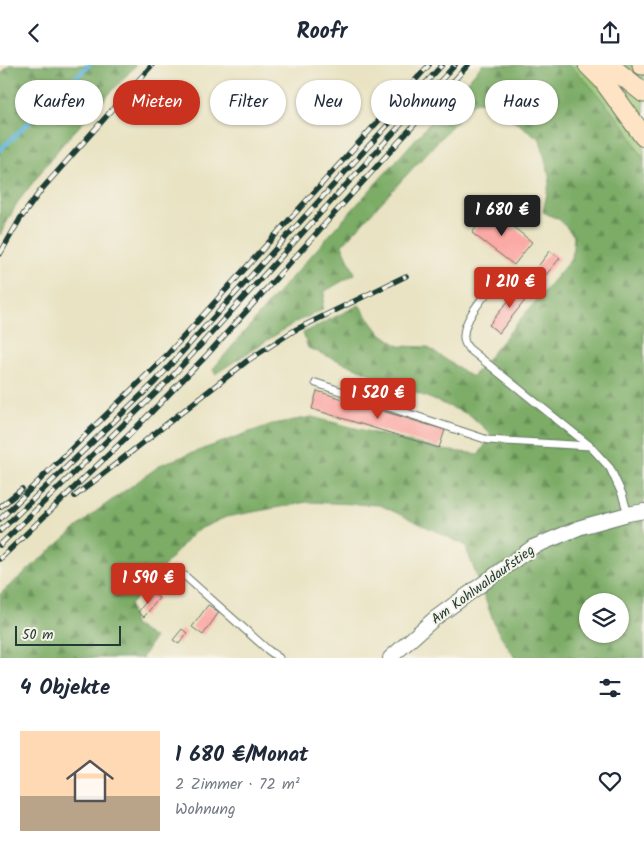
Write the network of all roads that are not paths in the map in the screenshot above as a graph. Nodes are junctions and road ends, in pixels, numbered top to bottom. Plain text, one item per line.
1 (588, 65) edge
2 (609, 65) edge
3 (644, 93) edge
4 (644, 137) edge
5 (502, 274) dead end
6 (316, 383) dead end
7 (590, 446) junction
8 (644, 511) edge
9 (628, 514) junction
10 (185, 577) dead end
11 (279, 658) edge
12 (390, 658) edge

1 - 4 main road
2 - 3 main road
5 - 7 lane
6 - 7 lane
7 - 9 lane
8 - 9 street, Am Kohlwaldaufstieg
9 - 12 street, Am Kohlwaldaufstieg
10 - 11 lane

